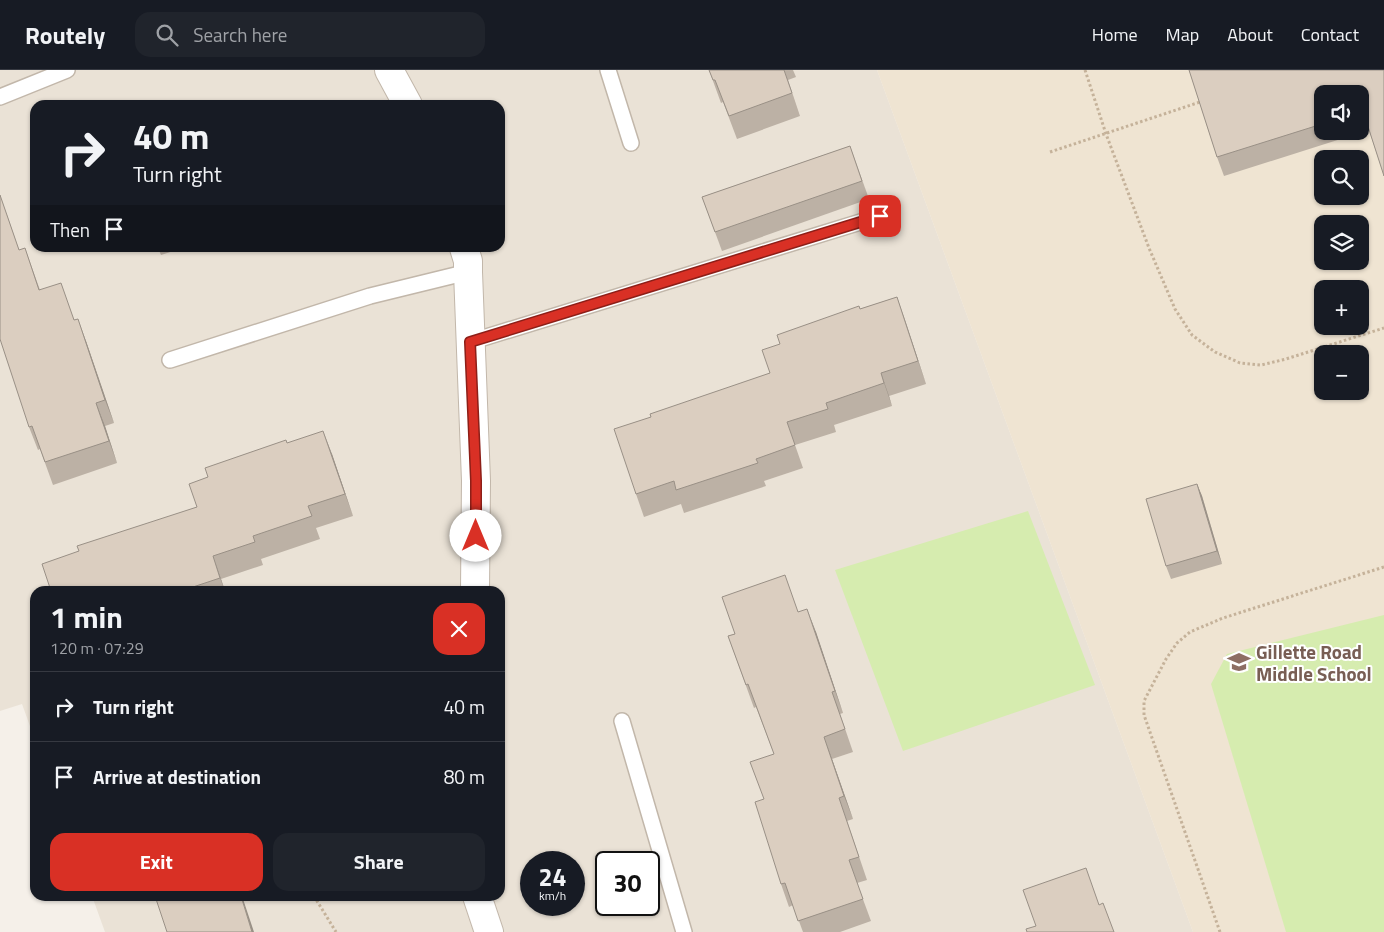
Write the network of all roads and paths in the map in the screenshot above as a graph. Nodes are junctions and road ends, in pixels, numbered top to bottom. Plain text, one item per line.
1 (68, 70) edge
2 (389, 70) edge
3 (608, 70) edge
4 (1085, 70) edge
5 (0, 97) edge
6 (405, 100) edge
7 (1200, 102) edge
8 (1106, 134) junction
9 (631, 144) dead end
10 (1050, 152) dead end
11 (880, 216) dead end
12 (466, 260) edge
13 (1384, 328) edge
14 (470, 342) junction
15 (170, 360) dead end
16 (1384, 567) edge
17 (475, 586) edge
18 (622, 721) dead end
19 (317, 901) edge
20 (479, 901) edge
21 (336, 932) edge
22 (489, 932) edge
23 (684, 932) edge
24 (1220, 932) edge

1 - 5 lane
2 - 6 street
3 - 9 lane
4 - 8 path
7 - 8 path
8 - 10 path
8 - 13 path
11 - 14 lane
12 - 14 street
12 - 15 lane
14 - 17 street
16 - 24 path
18 - 23 lane
19 - 21 path
20 - 22 street

